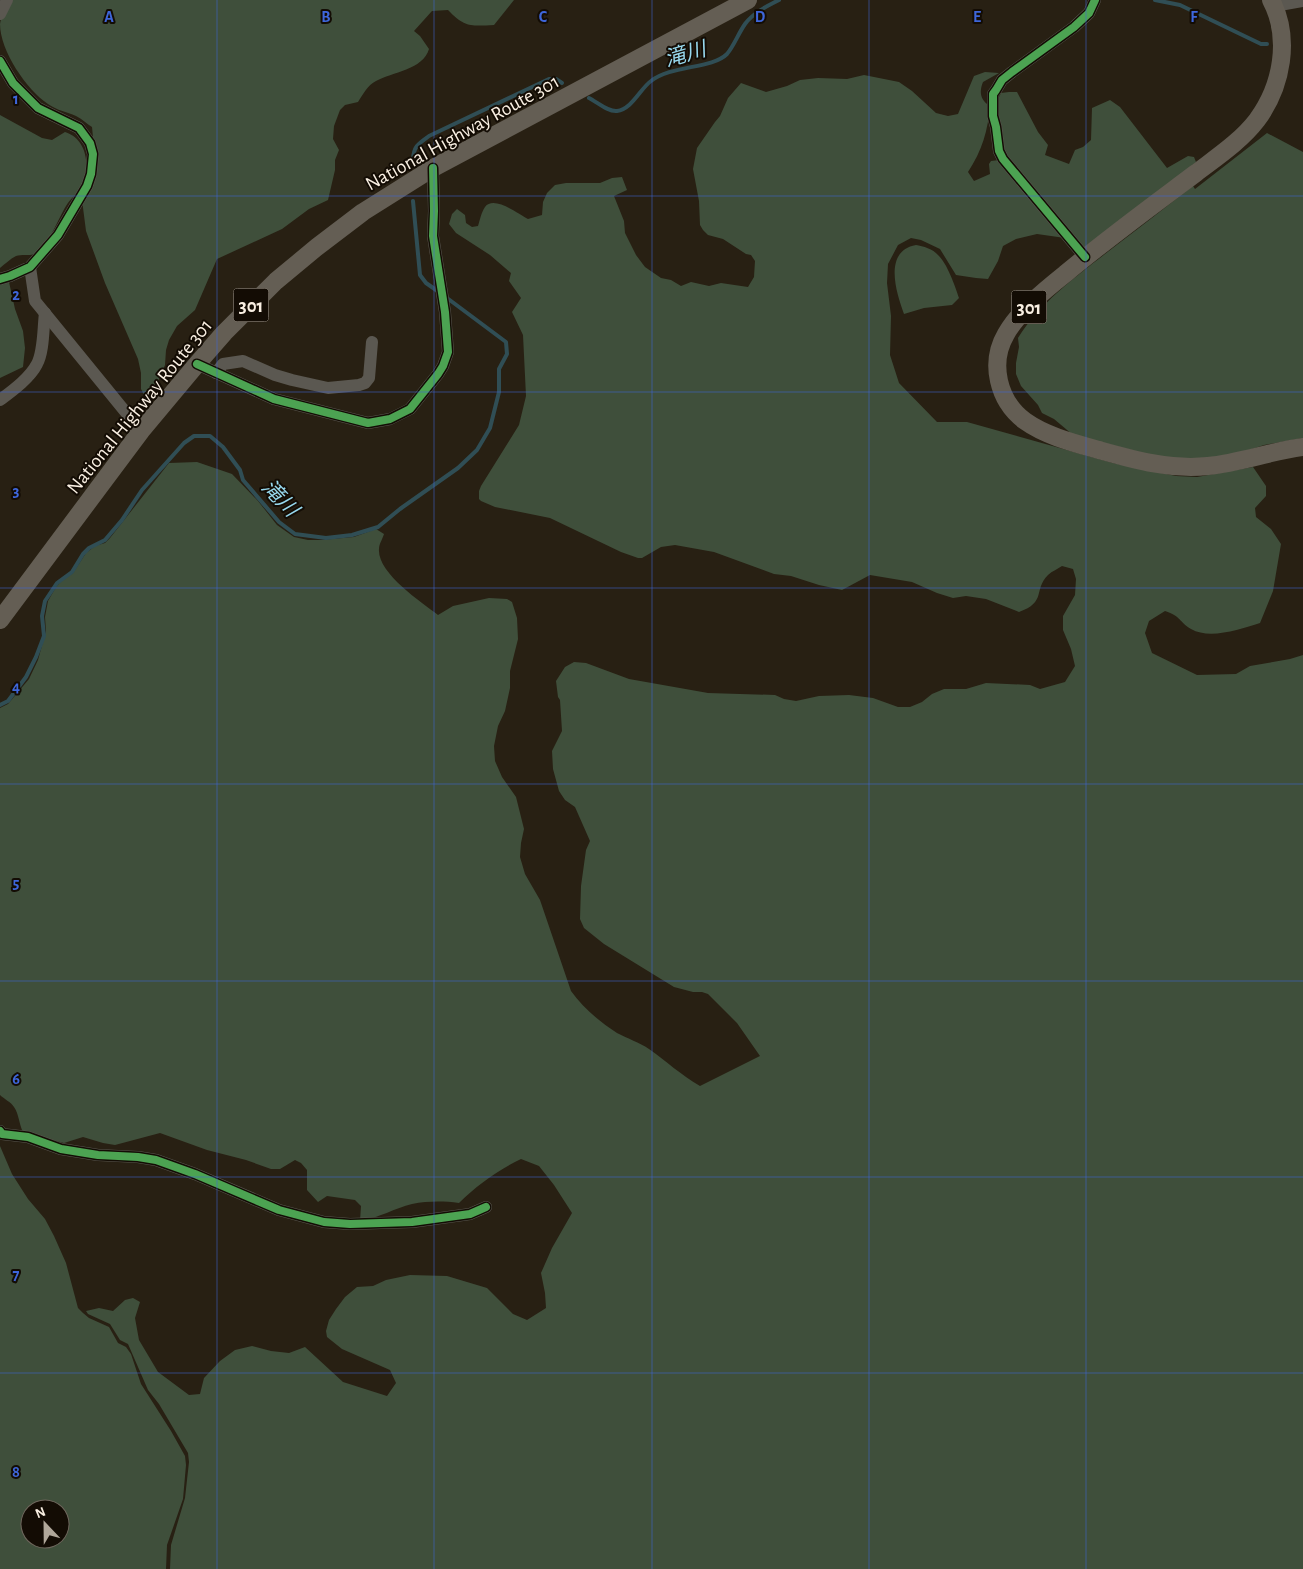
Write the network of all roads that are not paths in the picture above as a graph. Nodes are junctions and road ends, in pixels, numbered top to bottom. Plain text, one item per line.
1 (7, 0) edge
2 (748, 0) edge
3 (1095, 0) edge
4 (1303, 1) edge
5 (1273, 3) edge
6 (0, 14) edge
7 (0, 61) edge
8 (433, 168) junction
9 (1086, 257) junction
10 (30, 267) junction
11 (0, 279) edge
12 (45, 313) junction
13 (372, 342) dead end
14 (197, 364) junction
15 (216, 373) junction
16 (0, 400) edge
17 (141, 432) junction
18 (1303, 447) edge
19 (0, 620) edge
20 (1, 1133) edge
21 (486, 1207) dead end

1 - 6 street
2 - 8 highway, National Highway Route 301 / 301
3 - 9 street
4 - 5 street
5 - 9 highway, 301
7 - 10 street
8 - 14 highway, National Highway Route 301 / 301
8 - 15 street
9 - 18 highway, 301
10 - 11 street
10 - 12 street
12 - 16 street
12 - 17 street
13 - 15 street
14 - 15 street
14 - 17 highway, National Highway Route 301 / 301
17 - 19 highway, National Highway Route 301 / 301
20 - 21 street

